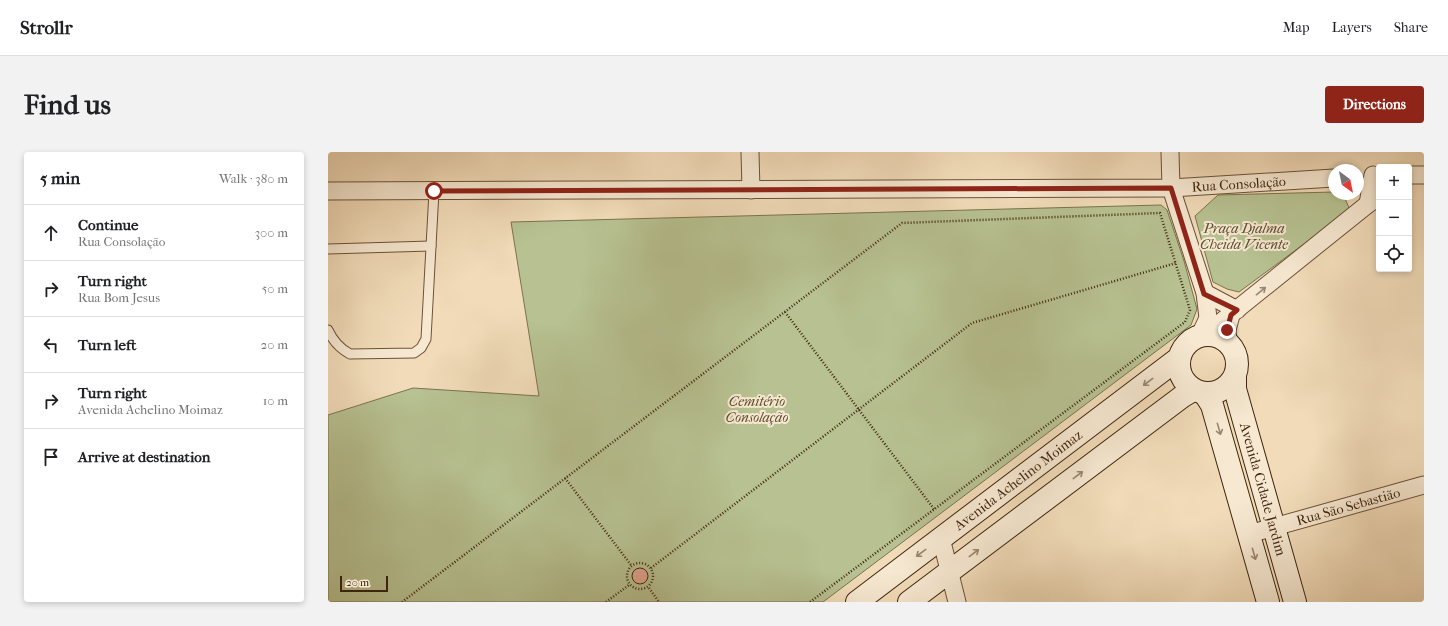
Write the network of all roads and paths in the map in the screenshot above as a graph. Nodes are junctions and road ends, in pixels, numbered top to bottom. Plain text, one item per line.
1 (750, 152) edge
2 (1170, 152) edge
3 (1370, 176) edge
4 (1328, 178) edge
5 (1171, 188) junction
6 (751, 190) junction
7 (328, 191) edge
8 (434, 191) junction
9 (1373, 200) edge
10 (431, 246) junction
11 (328, 249) edge
12 (1193, 258) junction
13 (1176, 264) junction
14 (1204, 294) junction
15 (785, 312) junction
16 (1234, 313) junction
17 (328, 330) edge
18 (1202, 336) junction
19 (1228, 343) junction
20 (1179, 358) junction
21 (1235, 376) junction
22 (1199, 392) junction
23 (858, 410) junction
24 (565, 478) junction
25 (1424, 485) edge
26 (934, 509) junction
27 (1274, 527) junction
28 (1249, 534) junction
29 (940, 538) junction
30 (631, 565) junction
31 (651, 568) junction
32 (949, 572) junction
33 (628, 585) junction
34 (648, 588) junction
35 (402, 602) edge
36 (606, 602) edge
37 (659, 602) edge
38 (810, 602) edge
39 (857, 602) edge
40 (909, 602) edge
41 (957, 602) edge
42 (1268, 602) edge
43 (1295, 602) edge

1 - 6 street
2 - 5 street
3 - 9 street
4 - 5 street, Rua Consolação
5 - 6 street, Rua Consolação
5 - 12 street
6 - 8 street, Rua Consolação
7 - 8 street, Rua Consolação
8 - 10 lane
16 -> 9 street
10 - 11 lane
10 - 17 lane
12 - 13 path
12 - 14 street
13 - 15 path
13 - 23 path
13 - 26 path
14 - 16 street
14 - 18 street
15 - 23 path
15 - 24 path
16 - 18 street
16 - 19 street
18 - 19 street
18 - 20 street
19 - 21 street
20 - 22 street
20 -> 29 street, Avenida Achelino Moimaz
21 - 22 street
21 - 27 street, Avenida Cidade Jardim
22 -> 28 street, Avenida Cidade Jardim
32 -> 22 street
23 - 26 path
23 - 31 path
24 - 30 path
24 - 35 path
25 - 27 street, Rua São Sebastião
26 - 38 path
27 - 28 street, Rua São Sebastião
27 - 43 street, Avenida Cidade Jardim
28 -> 42 street, Avenida Cidade Jardim
29 - 32 street
29 -> 39 street, Avenida Achelino Moimaz
30 - 31 path
30 - 33 path
31 - 34 path
32 - 40 street
32 - 41 street
33 - 34 path
33 - 36 path
34 - 37 path

